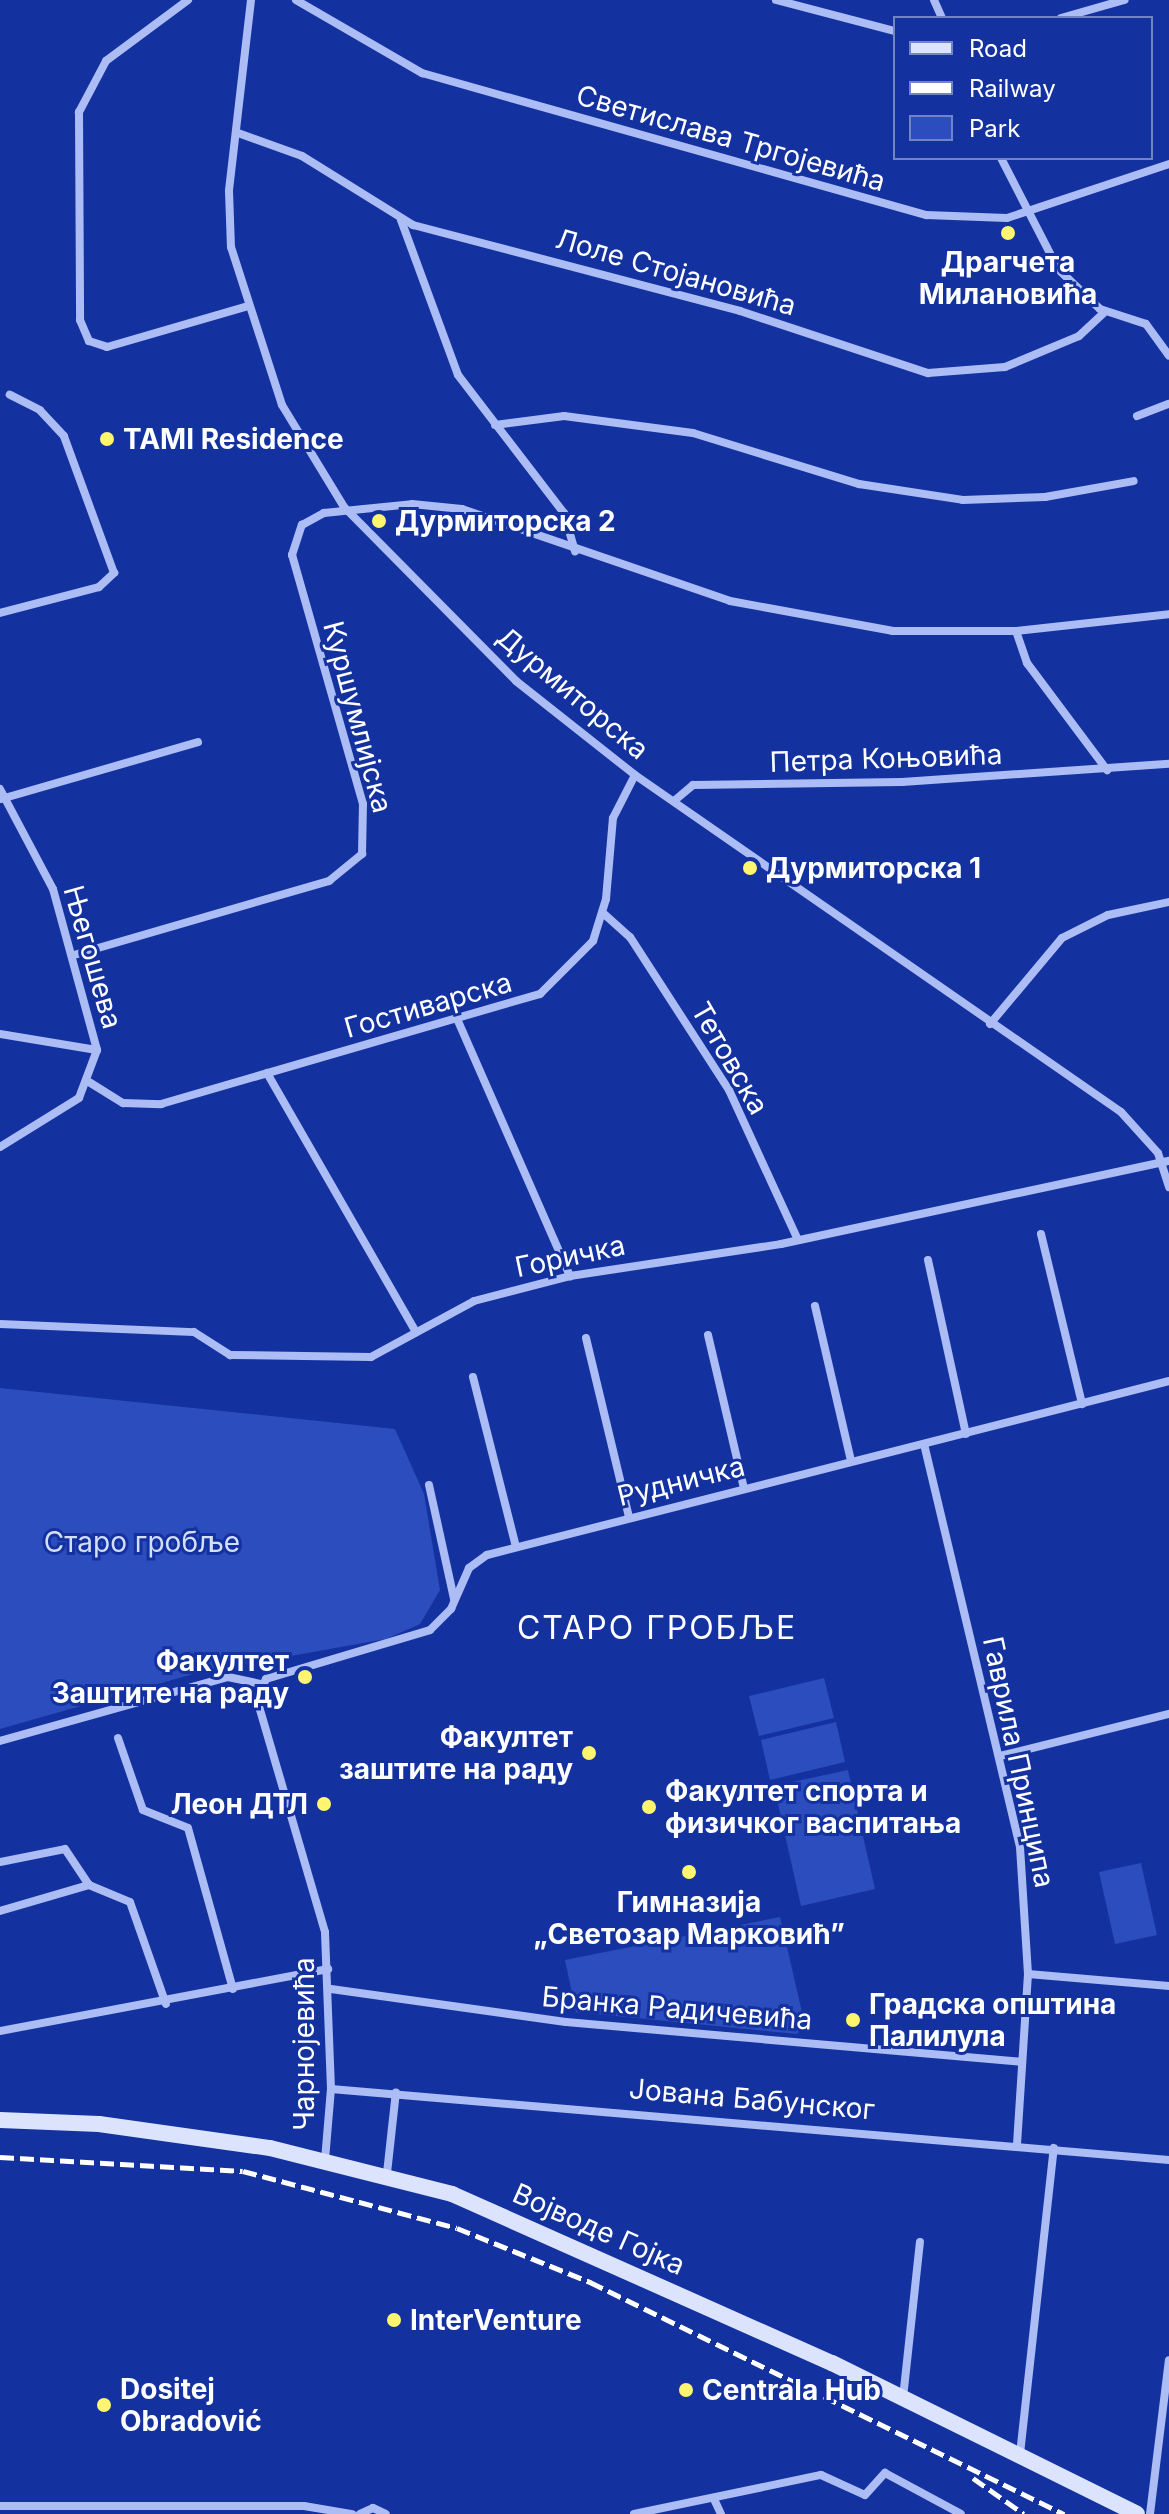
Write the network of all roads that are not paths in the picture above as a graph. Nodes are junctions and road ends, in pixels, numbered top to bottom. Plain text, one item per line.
1 (188, 0) edge
2 (251, 0) edge
3 (296, 0) edge
4 (776, 0) edge
5 (1124, 0) edge
6 (1068, 16) edge
7 (893, 30) edge
8 (238, 133) junction
9 (1002, 160) edge
10 (1169, 164) edge
11 (1024, 214) junction
12 (401, 220) junction
13 (245, 307) junction
14 (1105, 312) junction
15 (1169, 356) edge
16 (10, 395) dead end
17 (1169, 404) edge
18 (1137, 416) dead end
19 (495, 425) junction
20 (1134, 481) dead end
21 (344, 507) junction
22 (575, 551) junction
23 (0, 613) edge
24 (1169, 614) edge
25 (1016, 631) junction
26 (198, 742) dead end
27 (1169, 764) edge
28 (1107, 770) junction
29 (635, 775) junction
30 (1, 795) edge
31 (674, 801) junction
32 (1169, 902) edge
33 (603, 913) junction
34 (74, 955) junction
35 (458, 1021) junction
36 (990, 1024) junction
37 (0, 1034) edge
38 (97, 1050) junction
39 (267, 1073) junction
40 (89, 1082) junction
41 (0, 1147) edge
42 (1165, 1162) edge
43 (1169, 1187) edge
44 (1041, 1234) dead end
45 (798, 1240) junction
46 (928, 1260) dead end
47 (570, 1276) junction
48 (815, 1306) dead end
49 (0, 1324) edge
50 (416, 1332) junction
51 (708, 1335) dead end
52 (586, 1338) dead end
53 (473, 1377) dead end
54 (1169, 1381) edge
55 (1082, 1404) junction
56 (966, 1434) junction
57 (924, 1444) junction
58 (851, 1461) junction
59 (429, 1485) dead end
60 (744, 1488) junction
61 (629, 1517) junction
62 (516, 1547) junction
63 (455, 1600) junction
64 (260, 1684) junction
65 (1169, 1714) edge
66 (118, 1738) dead end
67 (0, 1741) edge
68 (1000, 1756) junction
69 (0, 1862) edge
70 (89, 1885) junction
71 (0, 1911) edge
72 (328, 1969) junction
73 (1028, 1974) junction
74 (1169, 1986) edge
75 (233, 1989) junction
76 (331, 1989) junction
77 (166, 2004) junction
78 (0, 2031) edge
79 (1021, 2062) junction
80 (331, 2089) junction
81 (396, 2092) junction
82 (0, 2120) edge
83 (1017, 2143) junction
84 (1054, 2148) junction
85 (325, 2160) junction
86 (1169, 2160) edge
87 (387, 2173) junction
88 (920, 2242) dead end
89 (1169, 2360) edge
90 (903, 2398) junction
91 (1020, 2454) junction
92 (714, 2499) junction
93 (47, 2506) junction
94 (276, 2507) junction
95 (6, 2509) edge
96 (54, 2514) edge
97 (269, 2514) edge
98 (352, 2514) edge
99 (360, 2514) edge
100 (386, 2514) edge
101 (634, 2514) edge
102 (721, 2514) edge
103 (961, 2514) edge
104 (1137, 2514) edge
105 (1150, 2514) edge

1 - 13 street
2 - 8 street, Дурмиторска
3 - 11 street, Светислава Тргојевића
4 - 7 street
5 - 6 street
8 - 12 street, Лоле Стојановића
8 - 13 street, Дурмиторска
9 - 11 street
10 - 11 street, Светислава Тргојевића
11 - 14 street
12 - 14 street, Лоле Стојановића
12 - 19 street
13 - 21 street, Дурмиторска
14 - 15 street
16 - 23 street
17 - 18 street
19 - 20 street
19 - 22 street
21 - 22 street
21 - 29 street, Дурмиторска
21 - 34 street, Куршумлијска
22 - 25 street
24 - 25 street
25 - 28 street
26 - 30 street
27 - 28 street, Петра Коњовића
28 - 31 street, Петра Коњовића
29 - 31 street, Дурмиторска
29 - 33 street, Гостиварска
30 - 34 street, Његошева
31 - 36 street, Дурмиторска
32 - 36 street
33 - 35 street, Гостиварска
33 - 45 street, Тетовска
34 - 38 street, Његошева
35 - 39 street, Гостиварска
35 - 47 street
36 - 42 street, Дурмиторска
37 - 38 street
38 - 40 street, Његошева
39 - 40 street, Гостиварска
39 - 50 street
40 - 41 street, Његошева
42 - 43 street, Дурмиторска
42 - 45 street, Горичка
44 - 55 street
45 - 47 street, Горичка
46 - 56 street
47 - 50 street, Горичка
48 - 58 street
49 - 50 street, Горичка
51 - 60 street
52 - 61 street
53 - 62 street
54 - 55 street, Рудничка
55 - 56 street, Рудничка
56 - 57 street, Рудничка
57 - 58 street, Рудничка
57 - 68 street, Гаврила Принципа
58 - 60 street, Рудничка
59 - 63 street
60 - 61 street, Рудничка
61 - 62 street, Рудничка
62 - 63 street, Рудничка
63 - 64 street, Рудничка
64 - 67 street
64 - 72 street, Чарнојевића
65 - 68 street
66 - 75 street
68 - 73 street, Гаврила Принципа
69 - 70 street
70 - 71 street
70 - 77 street
72 - 75 street
72 - 76 street, Чарнојевића
73 - 74 street
73 - 79 street, Гаврила Принципа
75 - 77 street
76 - 79 street, Бранка Радичевића
76 - 80 street, Чарнојевића
77 - 78 street
79 - 83 street, Гаврила Принципа
80 - 81 street, Јована Бабунског
80 - 85 street, Чарнојевића
81 - 83 street, Јована Бабунског
81 - 87 street
82 - 85 street, Војводе Гојка
83 - 84 street, Јована Бабунског
84 - 86 street, Јована Бабунског
84 - 91 street
85 - 87 street, Војводе Гојка
87 - 90 street, Војводе Гојка
88 - 90 street
89 - 105 street
90 - 91 street, Војводе Гојка
91 - 104 street, Војводе Гојка
92 - 101 street
92 - 102 street
92 - 103 street
93 - 94 street
93 - 95 street
93 - 96 street
94 - 97 street
94 - 98 street
99 - 100 street

